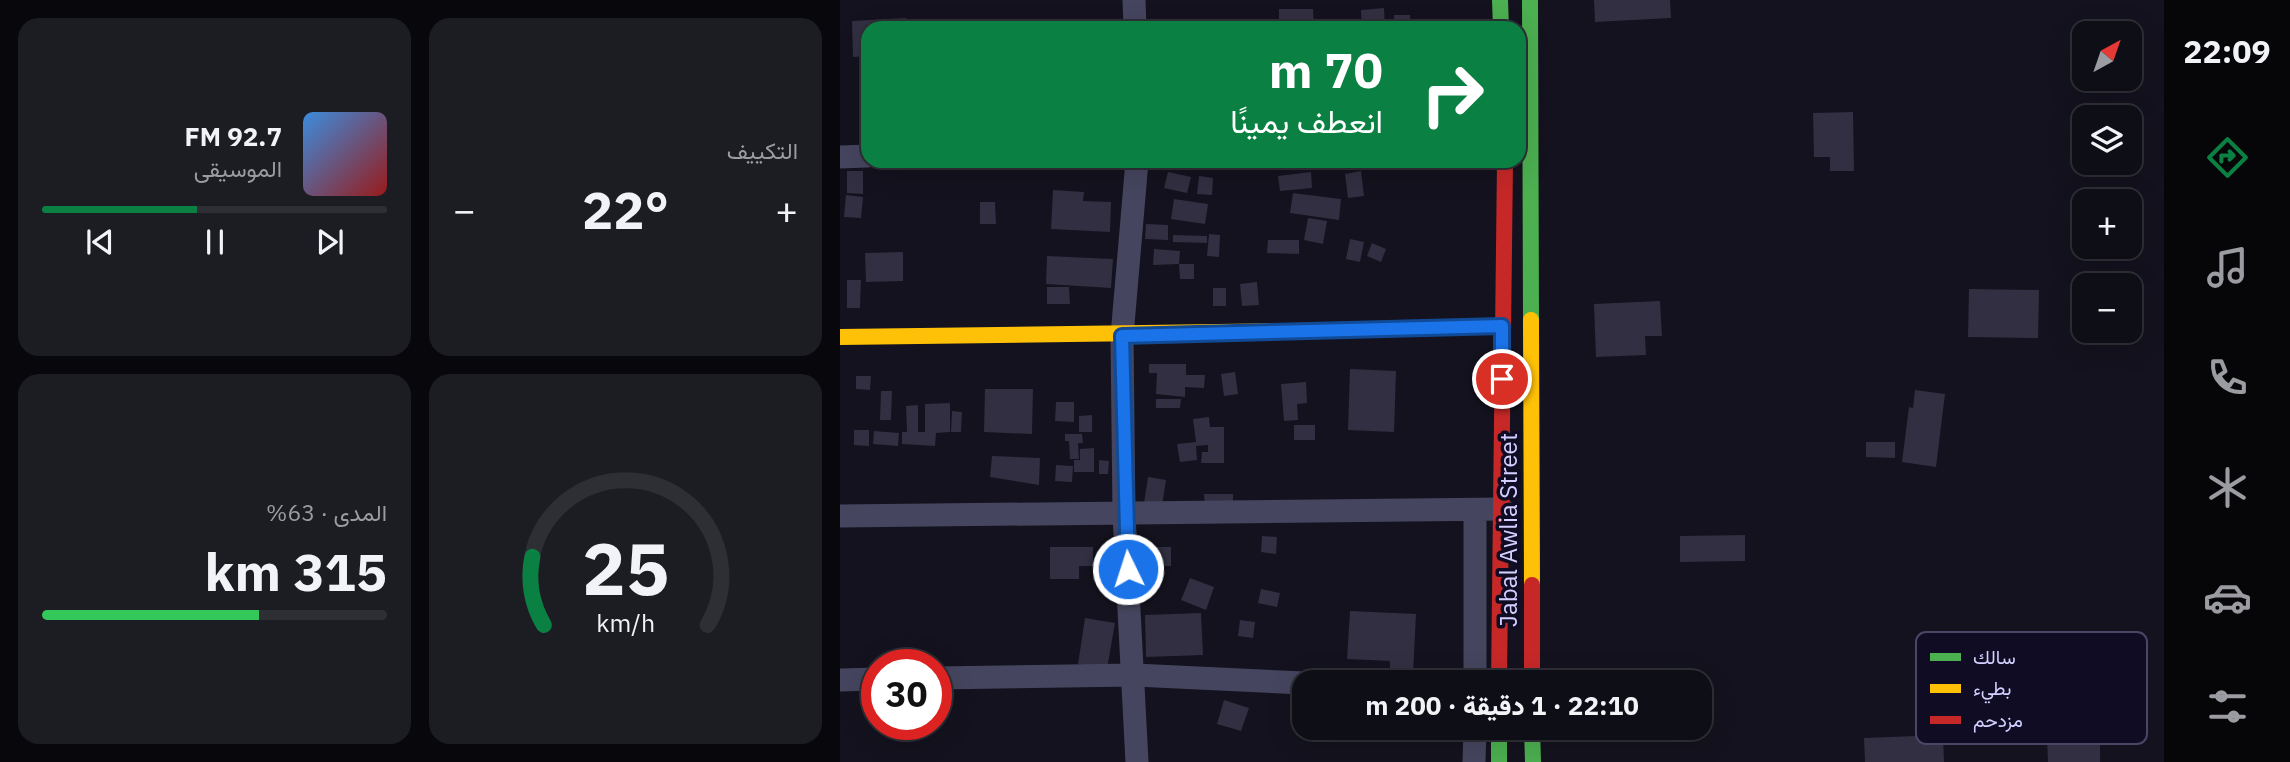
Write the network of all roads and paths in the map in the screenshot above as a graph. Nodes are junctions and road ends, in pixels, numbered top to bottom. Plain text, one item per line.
1 (1134, 0) edge
2 (1500, 0) edge
3 (1530, 0) edge
4 (1135, 21) edge
5 (1501, 21) edge
6 (861, 156) edge
7 (840, 157) edge
8 (1136, 168) edge
9 (1504, 168) edge
10 (1502, 326) junction
11 (1122, 336) junction
12 (840, 337) edge
13 (1502, 509) junction
14 (1475, 512) junction
15 (840, 516) edge
16 (1124, 516) junction
17 (1475, 670) edge
18 (1499, 670) edge
19 (1532, 670) edge
20 (1135, 675) junction
21 (952, 678) edge
22 (861, 679) edge
23 (840, 680) edge
24 (1292, 682) edge
25 (1475, 740) edge
26 (1499, 740) edge
27 (1532, 740) edge
28 (1138, 762) edge
29 (1475, 762) edge
30 (1499, 762) edge
31 (1533, 762) edge

1 - 4 street
2 - 5 main road
3 - 19 main road, Jabal Awlia Street
6 - 7 street
8 - 11 street
9 - 10 main road, Jabal Awlia Street
10 - 11 main road
10 - 13 main road, Jabal Awlia Street
11 - 12 main road
11 - 16 street
13 - 14 street
13 - 18 main road, Jabal Awlia Street
14 - 16 street
14 - 17 street
15 - 16 street
16 - 20 street
20 - 21 street
20 - 24 street
20 - 28 street
22 - 23 street
25 - 29 street
26 - 30 main road
27 - 31 main road

